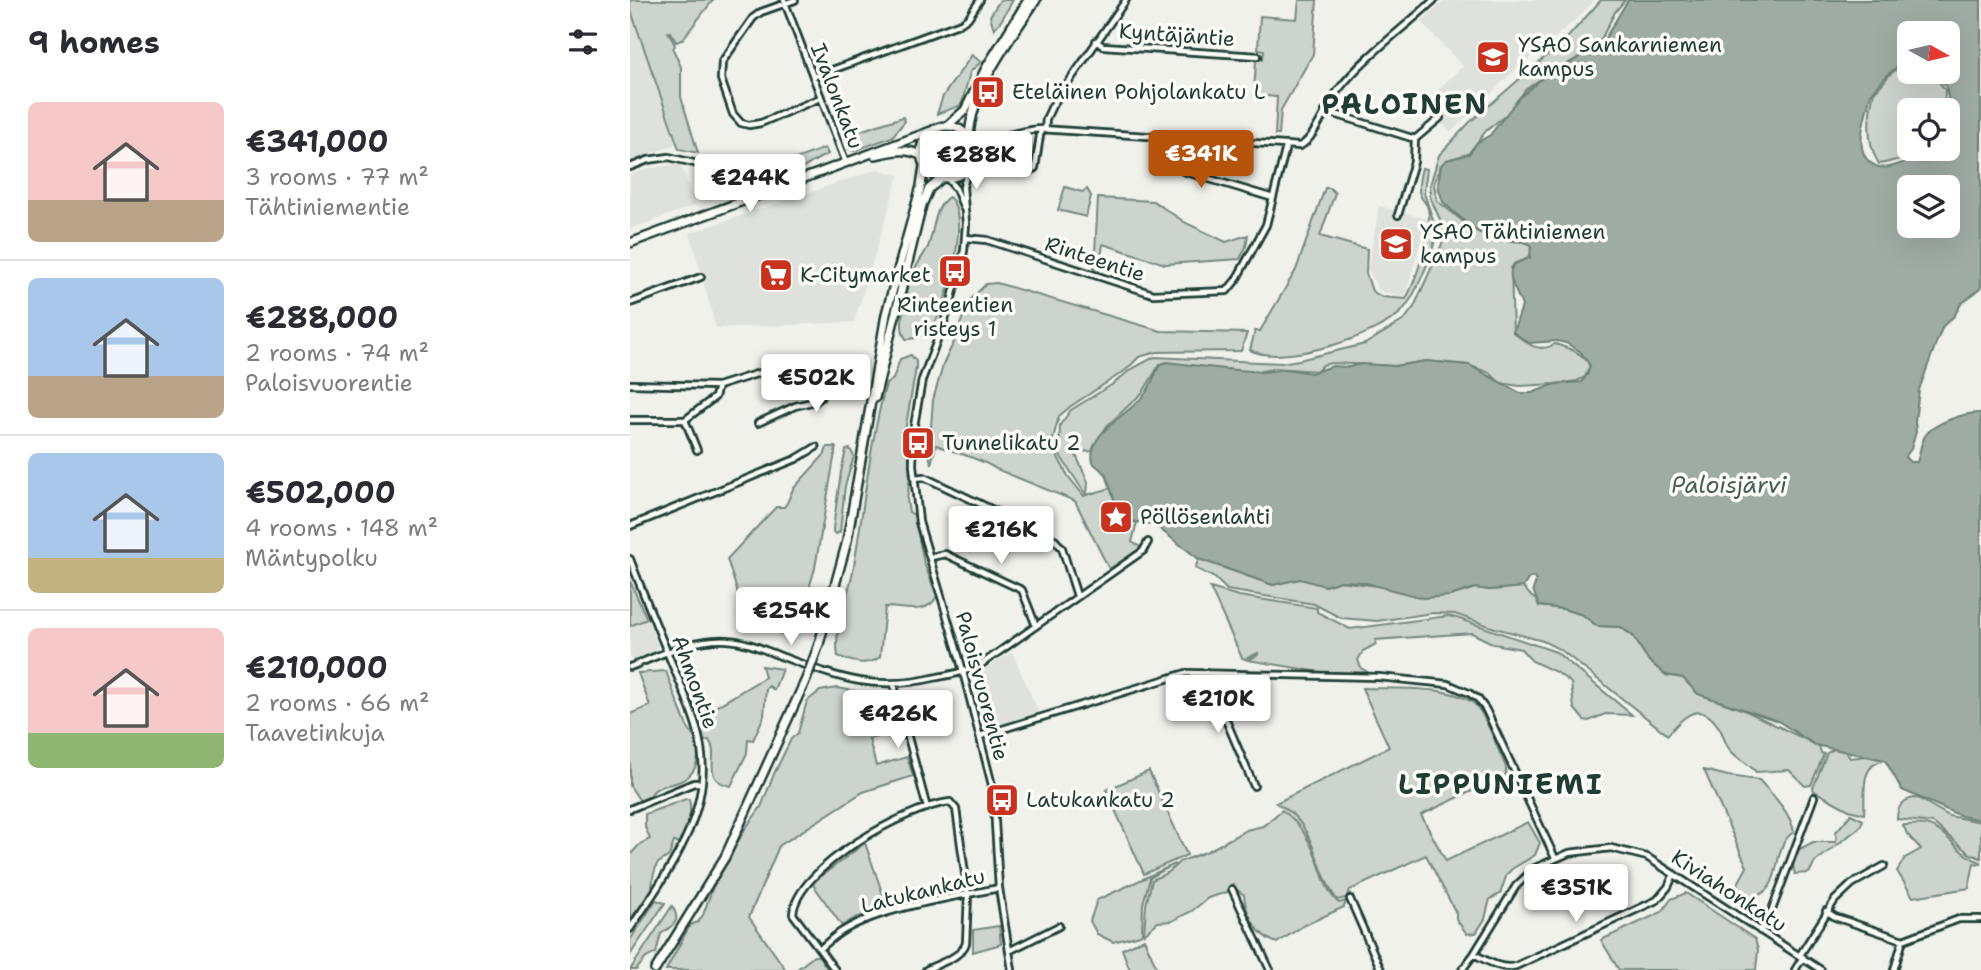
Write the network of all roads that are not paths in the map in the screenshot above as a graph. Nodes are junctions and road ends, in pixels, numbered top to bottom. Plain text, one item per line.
1 (795, 0) edge
2 (980, 0) edge
3 (1028, 0) edge
4 (1036, 0) edge
5 (1126, 0) edge
6 (1434, 0) edge
7 (785, 2) edge
8 (1096, 41) junction
9 (1258, 56) dead end
10 (813, 77) junction
11 (820, 98) junction
12 (1325, 111) junction
13 (1440, 118) dead end
14 (947, 126) junction
15 (1043, 129) junction
16 (931, 131) junction
17 (970, 138) junction
18 (1000, 138) junction
19 (1178, 139) junction
20 (1415, 139) junction
21 (1286, 146) junction
22 (920, 155) junction
23 (973, 158) junction
24 (861, 159) junction
25 (846, 164) junction
26 (924, 166) junction
27 (630, 167) edge
28 (968, 169) junction
29 (1006, 172) dead end
30 (944, 178) junction
31 (1273, 198) junction
32 (740, 202) junction
33 (965, 210) junction
34 (1398, 215) dead end
35 (966, 238) junction
36 (630, 243) edge
37 (701, 277) dead end
38 (630, 303) edge
39 (630, 384) edge
40 (718, 386) junction
41 (870, 410) junction
42 (630, 420) edge
43 (685, 420) junction
44 (758, 423) dead end
45 (816, 447) dead end
46 (698, 450) dead end
47 (914, 478) junction
48 (630, 526) edge
49 (1149, 542) dead end
50 (931, 557) junction
51 (630, 559) edge
52 (1077, 597) junction
53 (1035, 626) junction
54 (667, 652) junction
55 (630, 667) edge
56 (963, 671) junction
57 (1206, 673) junction
58 (894, 685) junction
59 (980, 736) junction
60 (702, 783) junction
61 (1254, 786) dead end
62 (1814, 797) dead end
63 (927, 808) junction
64 (630, 809) edge
65 (1555, 858) junction
66 (1884, 866) dead end
67 (1674, 874) junction
68 (999, 888) junction
69 (1232, 889) dead end
70 (968, 895) junction
71 (1350, 899) dead end
72 (1826, 911) junction
73 (1981, 919) edge
74 (1059, 926) dead end
75 (630, 929) edge
76 (1760, 931) junction
77 (1903, 940) junction
78 (820, 949) junction
79 (1009, 951) junction
80 (1475, 954) junction
81 (1802, 956) junction
82 (655, 969) edge
83 (835, 970) edge
84 (926, 970) edge
85 (1012, 970) edge
86 (1270, 970) edge
87 (1381, 970) edge
88 (1462, 970) edge
89 (1795, 970) edge
90 (1821, 970) edge
91 (1894, 970) edge

1 - 7 street
2 - 10 street
3 - 14 main road
4 - 17 main road
5 - 8 street
6 - 12 street
7 - 10 street, Ivalonkatu
7 - 11 street
8 - 9 street, Kyntäjäntie
8 - 15 street
10 - 11 street, Ivalonkatu
11 - 25 street, Ivalonkatu
12 - 20 street
12 - 21 street
13 - 20 street
14 - 16 main road
14 - 17 main road
15 - 18 street
15 - 19 street
15 - 29 street
16 - 22 main road
16 - 24 main road
17 - 18 street
17 - 23 main road
18 - 23 street
19 - 21 street
19 - 31 street
20 - 34 street
21 - 31 street, Rinteentie
22 - 24 main road
22 - 26 main road
23 - 28 main road
24 - 25 main road
25 - 32 main road
26 - 30 main road
26 - 41 main road
27 - 32 street
28 - 30 main road
28 - 33 street, Paloisvuorentie
30 - 33 street, Paloisvuorentie
30 - 41 main road
31 - 35 street, Rinteentie
32 - 36 main road
33 - 35 street, Paloisvuorentie
35 - 47 street, Paloisvuorentie
37 - 38 street
39 - 40 street
40 - 43 street
40 - 44 street
41 - 82 main road, bridge
42 - 43 street
43 - 46 street
45 - 48 street
47 - 50 street, Paloisvuorentie
47 - 52 street
49 - 52 street
50 - 53 street
50 - 56 street, Paloisvuorentie
51 - 54 street, Ahmontie
52 - 53 street
53 - 56 street
54 - 55 street
54 - 58 street
54 - 60 street, Ahmontie
56 - 58 street
56 - 59 street, Paloisvuorentie
57 - 59 street
57 - 61 street
57 - 65 street
58 - 63 street
59 - 68 street, Paloisvuorentie
60 - 64 street
60 - 75 street, Ahmontie
62 - 76 street
63 - 70 street
63 - 78 street
65 - 67 street, Kiviahonkatu
65 - 80 street, Kiviahonkatu
66 - 72 street
67 - 76 street, Kiviahonkatu
67 - 80 street
68 - 70 street, Latukankatu
68 - 79 street, Paloisvuorentie
69 - 86 street
70 - 78 street, Latukankatu
70 - 84 street
71 - 87 street
72 - 77 street
72 - 81 street
73 - 77 street
74 - 79 street
76 - 81 street, Kiviahonkatu
77 - 91 street
78 - 83 street
79 - 85 street, Paloisvuorentie
80 - 88 street, Kiviahonkatu
81 - 89 street
81 - 90 street, Kiviahonkatu

